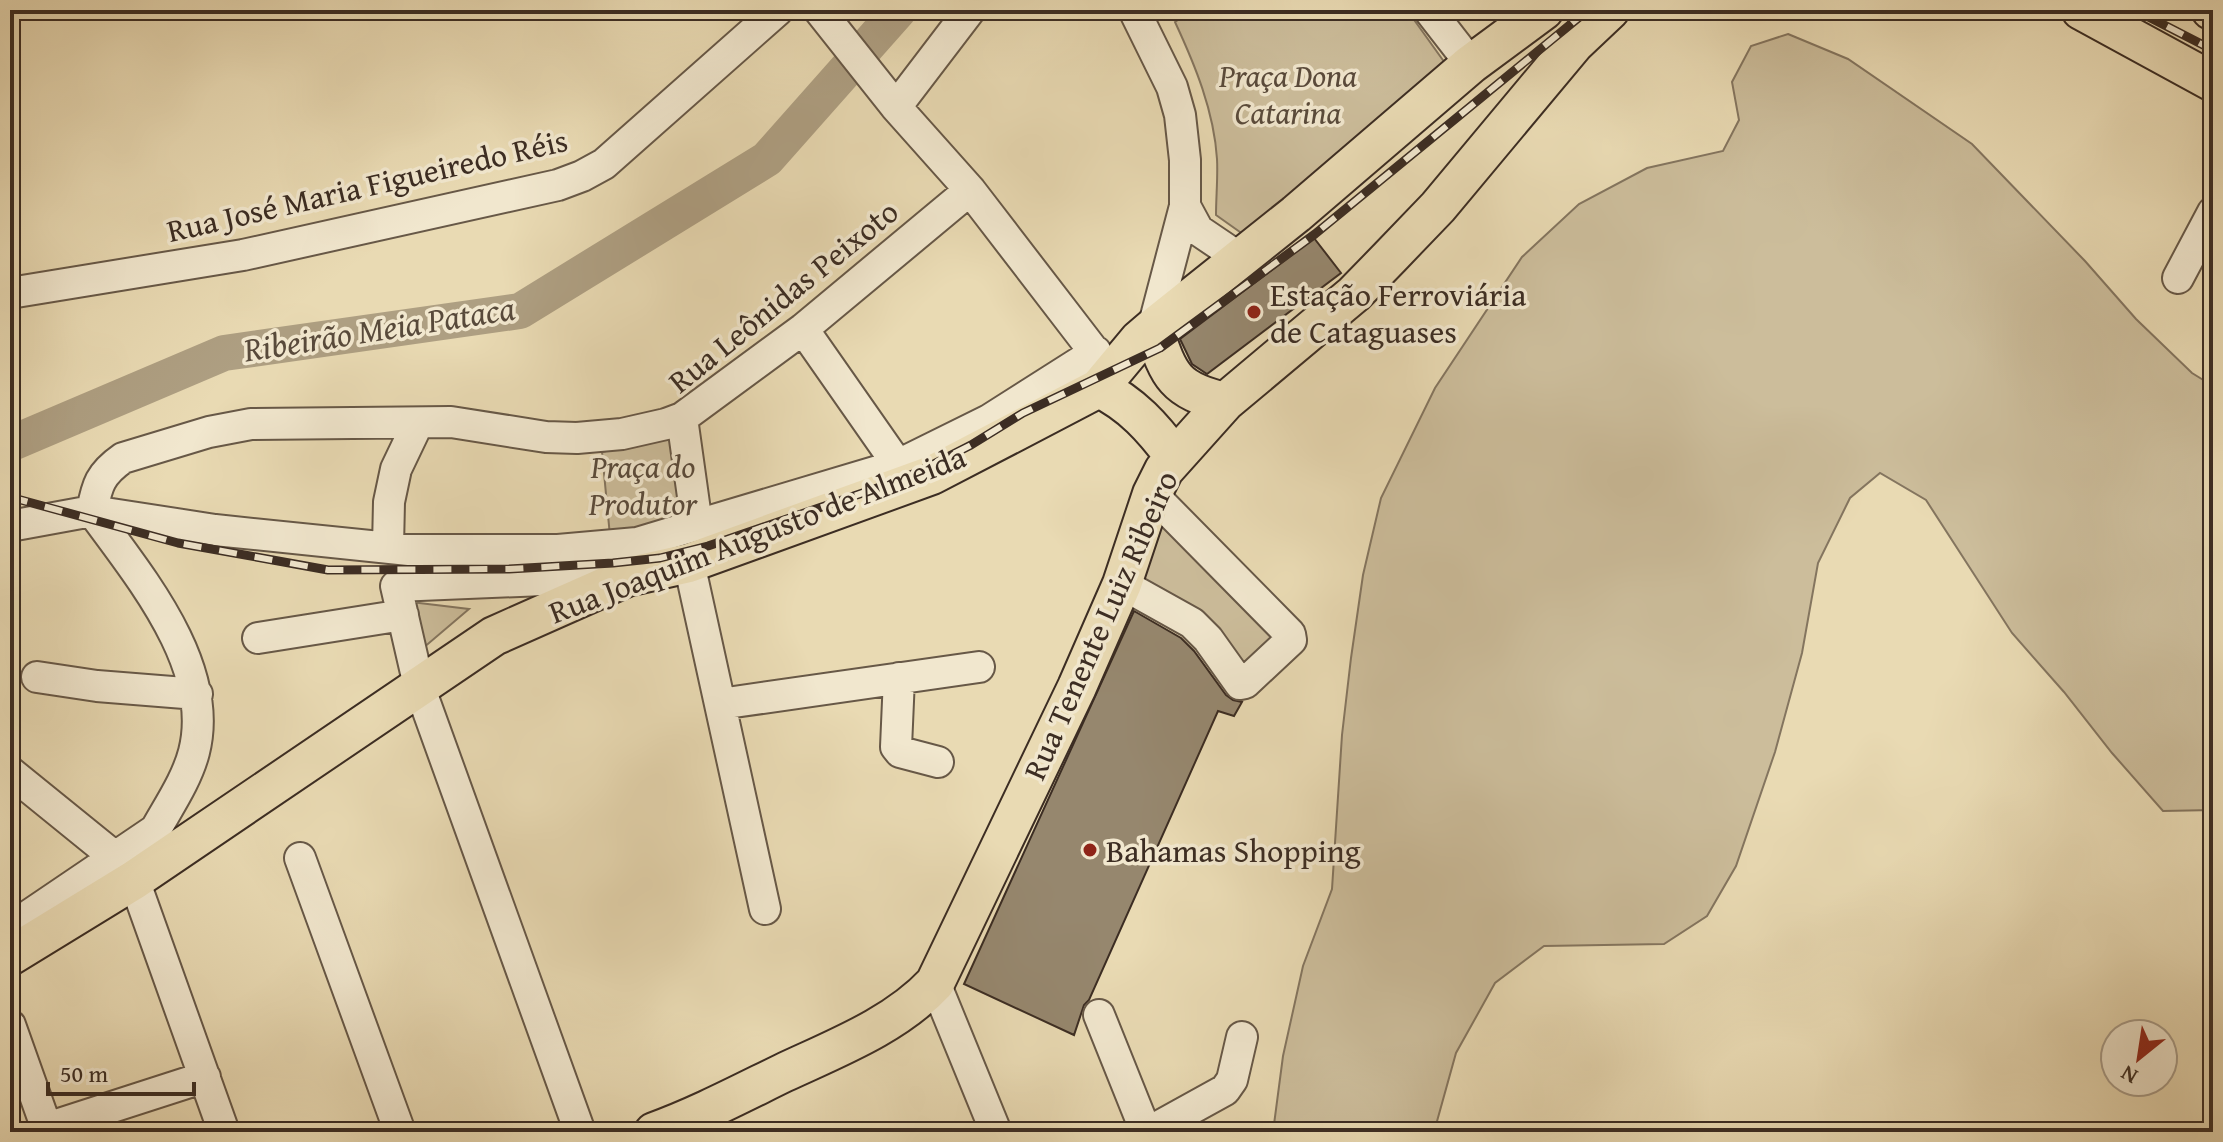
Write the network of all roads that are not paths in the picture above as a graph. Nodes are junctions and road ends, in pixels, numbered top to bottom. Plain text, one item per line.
1 (778, 10) edge
2 (819, 10) edge
3 (970, 10) edge
4 (1134, 10) edge
5 (1429, 10) edge
6 (1544, 10) edge
7 (1610, 10) edge
8 (2081, 10) edge
9 (1471, 64) junction
10 (2213, 82) edge
11 (887, 96) junction
12 (970, 190) junction
13 (1185, 206) junction
14 (2213, 212) edge
15 (1245, 253) junction
16 (2178, 278) dead end
17 (10, 293) edge
18 (1153, 328) junction
19 (803, 329) junction
20 (1102, 369) junction
21 (1225, 402) junction
22 (682, 418) junction
23 (418, 423) junction
24 (1151, 425) junction
25 (1174, 456) junction
26 (898, 465) junction
27 (1152, 494) junction
28 (92, 511) junction
29 (697, 525) junction
30 (10, 526) edge
31 (388, 547) junction
32 (689, 563) junction
33 (627, 577) junction
34 (1122, 584) junction
35 (399, 600) junction
36 (258, 638) dead end
37 (979, 667) dead end
38 (37, 677) dead end
39 (899, 678) junction
40 (419, 686) junction
41 (197, 694) junction
42 (720, 704) junction
43 (938, 762) dead end
44 (10, 772) edge
45 (300, 858) dead end
46 (125, 869) junction
47 (765, 909) dead end
48 (10, 932) edge
49 (10, 956) edge
50 (935, 983) junction
51 (1099, 1015) dead end
52 (10, 1025) edge
53 (1242, 1037) dead end
54 (205, 1077) junction
55 (694, 1125) edge
56 (48, 1130) edge
57 (224, 1132) edge
58 (400, 1132) edge
59 (580, 1132) edge
60 (654, 1132) edge
61 (996, 1132) edge
62 (1148, 1132) edge

1 - 17 street, Rua José Maria Figueiredo Réis
2 - 11 street
3 - 11 street
4 - 13 street
5 - 9 street
6 - 9 main road, Rua Joaquim Augusto de Almeida
7 - 21 main road, Rua Tenente Luiz Ribeiro
8 - 10 main road
9 - 15 main road, Rua Joaquim Augusto de Almeida
11 - 12 street
12 - 19 street, Rua Leônidas Peixoto
12 - 20 street
13 - 15 street
13 - 18 street
14 - 16 street
15 - 18 main road, Rua Joaquim Augusto de Almeida
18 - 20 main road, Rua Joaquim Augusto de Almeida
18 - 21 main road
18 - 24 main road
19 - 22 street, Rua Leônidas Peixoto
19 - 26 street
20 - 24 main road
20 - 26 street
20 - 32 main road, Rua Joaquim Augusto de Almeida
21 - 25 main road, Rua Tenente Luiz Ribeiro
22 - 23 street
22 - 29 street, Rua Leônidas Peixoto
23 - 28 street
23 - 31 street
24 - 25 main road
25 - 27 main road, Rua Tenente Luiz Ribeiro
26 - 29 street
27 - 34 main road, Rua Tenente Luiz Ribeiro
27 - 34 street
28 - 30 street
28 - 31 street
28 - 41 street
29 - 31 street
32 - 33 main road, Rua Joaquim Augusto de Almeida
32 - 42 street
33 - 35 street
33 - 40 main road, Rua Joaquim Augusto de Almeida
34 - 50 main road, Rua Tenente Luiz Ribeiro
35 - 36 street
35 - 40 street
37 - 39 street
38 - 41 street
39 - 42 street
39 - 43 street
40 - 46 main road, Rua Joaquim Augusto de Almeida
40 - 59 street
41 - 46 street
42 - 47 street
44 - 46 street
45 - 58 street
46 - 48 street
46 - 49 main road, Rua Joaquim Augusto de Almeida
46 - 54 street
50 - 55 main road, Rua Tenente Luiz Ribeiro
50 - 61 street
51 - 62 street
52 - 56 street
53 - 62 street
54 - 56 street
54 - 57 street
55 - 60 main road, Rua Tenente Luiz Ribeiro

